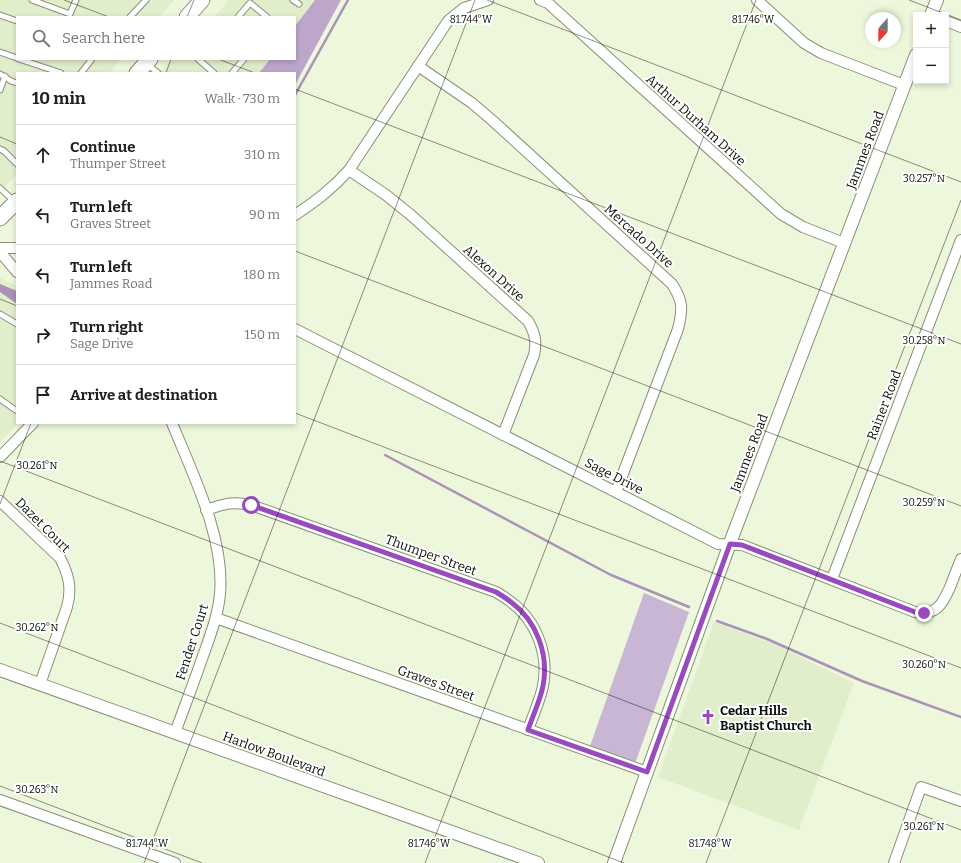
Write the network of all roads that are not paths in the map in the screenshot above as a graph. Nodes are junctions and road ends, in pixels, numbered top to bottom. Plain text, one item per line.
1 (32, 0) edge
2 (76, 0) edge
3 (146, 0) edge
4 (202, 0) edge
5 (293, 0) edge
6 (488, 0) edge
7 (540, 0) edge
8 (757, 0) edge
9 (937, 0) edge
10 (299, 4) dead end
11 (932, 12) edge
12 (0, 15) edge
13 (131, 16) edge
14 (188, 16) edge
15 (239, 16) edge
16 (266, 16) edge
17 (16, 21) edge
18 (949, 22) edge
19 (961, 27) edge
20 (0, 52) edge
21 (16, 58) edge
22 (21, 60) edge
23 (91, 60) edge
24 (200, 60) edge
25 (243, 60) edge
26 (913, 62) edge
27 (144, 65) edge
28 (418, 66) junction
29 (58, 72) edge
30 (82, 72) edge
31 (156, 72) edge
32 (213, 72) edge
33 (233, 72) edge
34 (2, 75) edge
35 (16, 83) edge
36 (904, 85) junction
37 (0, 90) edge
38 (0, 149) edge
39 (16, 163) edge
40 (349, 170) junction
41 (0, 188) edge
42 (16, 202) edge
43 (296, 214) edge
44 (0, 218) edge
45 (961, 240) edge
46 (844, 243) junction
47 (0, 248) edge
48 (16, 248) edge
49 (0, 252) edge
50 (16, 271) edge
51 (0, 314) edge
52 (16, 323) edge
53 (296, 330) edge
54 (0, 399) edge
55 (16, 410) edge
56 (32, 424) edge
57 (172, 424) edge
58 (504, 435) junction
59 (0, 457) edge
60 (616, 492) junction
61 (0, 501) edge
62 (206, 510) junction
63 (730, 544) junction
64 (961, 558) edge
65 (832, 579) junction
66 (216, 618) junction
67 (0, 670) edge
68 (40, 684) junction
69 (528, 730) junction
70 (175, 733) junction
71 (647, 772) junction
72 (0, 800) edge
73 (961, 801) edge
74 (175, 863) edge
75 (538, 863) edge
76 (614, 863) edge
77 (894, 863) edge

1 - 2 lane
3 - 13 lane
4 - 14 main road
5 - 10 lane
6 - 28 street
7 - 46 street, Arthur Durham Drive
8 - 36 street
9 - 11 street
12 - 17 lane
15 - 16 lane
18 - 19 street
20 - 21 lane
22 - 29 lane
23 - 30 lane
24 - 32 lane
25 - 33 lane
26 - 36 street, Jammes Road
27 - 31 lane
28 - 40 street
28 - 60 street, Mercado Drive
34 - 35 lane
34 - 37 lane
36 - 46 street, Jammes Road
38 - 39 lane
40 - 43 street
40 - 58 street, Alexon Drive
41 - 42 lane
42 - 44 main road
45 - 65 street, Rainer Road
46 - 63 street, Jammes Road
47 - 48 street
49 - 50 street
51 - 52 lane
53 - 58 street, Sage Drive
54 - 55 lane
56 - 59 street
57 - 62 street, Fender Court
58 - 60 street, Sage Drive
60 - 63 street, Sage Drive
61 - 68 street, Dazet Court
62 - 66 street, Fender Court
62 - 69 street, Thumper Street
63 - 65 street, Sage Drive
63 - 71 street, Jammes Road
64 - 65 street, Sage Drive
66 - 69 street, Graves Street
66 - 70 street, Fender Court
67 - 68 street, Harlow Boulevard
68 - 70 street, Harlow Boulevard
69 - 71 street, Graves Street
70 - 75 street, Harlow Boulevard
71 - 76 street, Jammes Road
72 - 74 street
73 - 77 street

